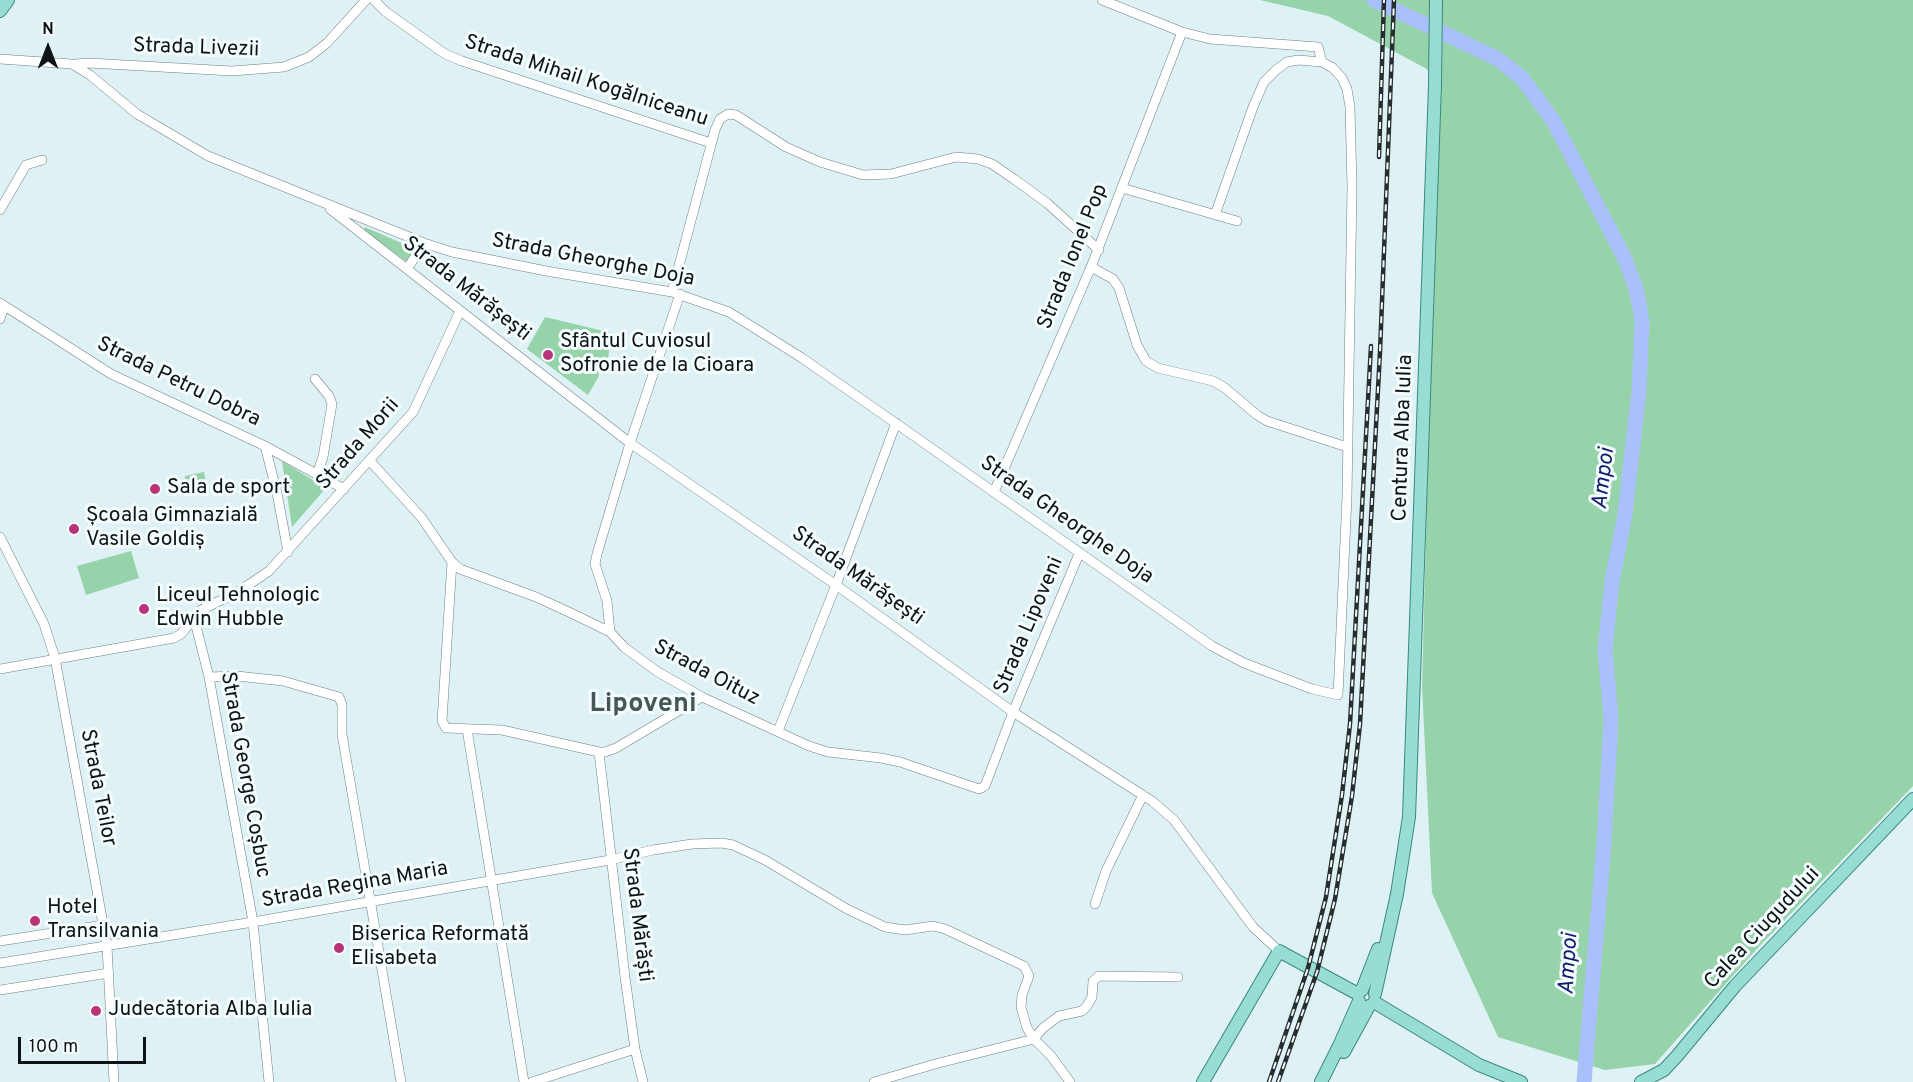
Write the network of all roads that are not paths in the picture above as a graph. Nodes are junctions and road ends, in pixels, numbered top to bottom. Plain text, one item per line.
1 (8, 0) edge
2 (366, 0) edge
3 (374, 0) edge
4 (1102, 0) edge
5 (1436, 0) edge
6 (0, 11) edge
7 (1182, 33) junction
8 (0, 59) edge
9 (1322, 62) junction
10 (72, 64) junction
11 (711, 143) junction
12 (42, 160) dead end
13 (1122, 188) junction
14 (318, 201) junction
15 (0, 210) edge
16 (1215, 214) junction
17 (1237, 221) dead end
18 (424, 243) junction
19 (1099, 250) junction
20 (1091, 267) junction
21 (407, 269) junction
22 (676, 293) junction
23 (2, 305) edge
24 (460, 311) junction
25 (0, 319) edge
26 (315, 380) dead end
27 (896, 423) junction
28 (630, 443) junction
29 (265, 446) junction
30 (1347, 447) junction
31 (370, 461) junction
32 (317, 474) junction
33 (344, 489) junction
34 (994, 492) junction
35 (0, 537) edge
36 (288, 552) junction
37 (1079, 554) junction
38 (452, 562) junction
39 (836, 585) junction
40 (194, 618) junction
41 (610, 632) junction
42 (55, 658) junction
43 (0, 669) edge
44 (209, 677) junction
45 (702, 697) junction
46 (1013, 712) junction
47 (467, 729) junction
48 (778, 731) junction
49 (599, 752) junction
50 (1143, 795) junction
51 (1913, 799) edge
52 (610, 860) junction
53 (490, 880) junction
54 (371, 901) junction
55 (1095, 904) dead end
56 (253, 922) junction
57 (104, 925) junction
58 (0, 940) edge
59 (107, 946) junction
60 (1279, 951) junction
61 (0, 963) edge
62 (109, 973) junction
63 (1178, 977) dead end
64 (0, 990) edge
65 (1366, 998) junction
66 (1034, 1039) junction
67 (635, 1049) junction
68 (114, 1082) edge
69 (269, 1082) edge
70 (401, 1082) edge
71 (524, 1082) edge
72 (532, 1082) edge
73 (643, 1082) edge
74 (874, 1082) edge
75 (1070, 1082) edge
76 (1203, 1082) edge
77 (1321, 1082) edge
78 (1327, 1082) edge
79 (1521, 1082) edge
80 (1641, 1082) edge

1 - 6 main road
2 - 10 street, Strada Livezii
3 - 11 street, Strada Mihail Kogălniceanu
4 - 7 street
5 - 65 main road, Centura Alba Iulia
7 - 9 street
7 - 13 street, Strada Ionel Pop
8 - 10 street, Strada Gheorghe Doja
9 - 16 street
9 - 30 street, Strada Gheorghe Doja
10 - 14 street, Strada Gheorghe Doja
11 - 19 street, Strada Mihail Kogălniceanu
11 - 22 street
12 - 15 street
13 - 16 street
13 - 19 street, Strada Ionel Pop
14 - 18 street, Strada Gheorghe Doja
14 - 21 street, Strada Mărășești
16 - 17 street
18 - 21 street
18 - 22 street, Strada Gheorghe Doja
19 - 20 street, Strada Ionel Pop
20 - 30 street
20 - 34 street, Strada Ionel Pop
21 - 24 street, Strada Mărășești
22 - 27 street, Strada Gheorghe Doja
22 - 28 street
23 - 25 street
23 - 29 street, Strada Petru Dobra
24 - 28 street, Strada Mărășești
24 - 31 street, Strada Morii
26 - 32 street
27 - 34 street, Strada Gheorghe Doja
27 - 39 street
28 - 39 street, Strada Mărășești
28 - 41 street
29 - 32 street, Strada Petru Dobra
29 - 36 street
30 - 37 street, Strada Gheorghe Doja
31 - 33 street, Strada Morii
31 - 38 street
32 - 33 street, Strada Petru Dobra
33 - 36 street, Strada Morii
34 - 37 street, Strada Gheorghe Doja
35 - 42 street, Strada Teilor
36 - 40 street, Strada Morii
37 - 46 street, Strada Lipoveni
38 - 41 street, Strada Oituz
38 - 47 street
39 - 46 street, Strada Mărășești
39 - 48 street
40 - 42 street, Strada Morii
40 - 44 street, Strada George Coșbuc
41 - 45 street, Strada Oituz
42 - 43 street, Strada Morii
42 - 57 street, Strada Teilor
44 - 54 street
44 - 56 street, Strada George Coșbuc
45 - 48 street, Strada Oituz
45 - 49 street
46 - 48 street, Strada Oituz
46 - 50 street, Strada Mărășești
47 - 49 street
47 - 53 street
49 - 52 street, Strada Mărăști
50 - 55 street
50 - 60 street, Strada Mărășești
51 - 80 main road, Calea Ciugudului
52 - 53 street, Strada Regina Maria
52 - 66 street, Strada Regina Maria
52 - 67 street, Strada Mărăști
53 - 54 street, Strada Regina Maria
53 - 71 street
54 - 56 street, Strada Regina Maria
54 - 70 street
56 - 59 street, Strada Regina Maria
56 - 69 street, Strada George Coșbuc
57 - 58 street
57 - 59 street, Strada Teilor
59 - 61 street, Strada Regina Maria
59 - 62 street, Strada Teilor
60 - 65 main road, Strada Mărășești
60 - 76 main road
62 - 64 street
62 - 68 street, Strada Teilor
63 - 66 street
65 - 77 main road, Centura Alba Iulia
65 - 78 main road, Centura Alba Iulia
65 - 79 main road
66 - 74 street
66 - 75 street
67 - 72 street
67 - 73 street, Strada Mărăști

